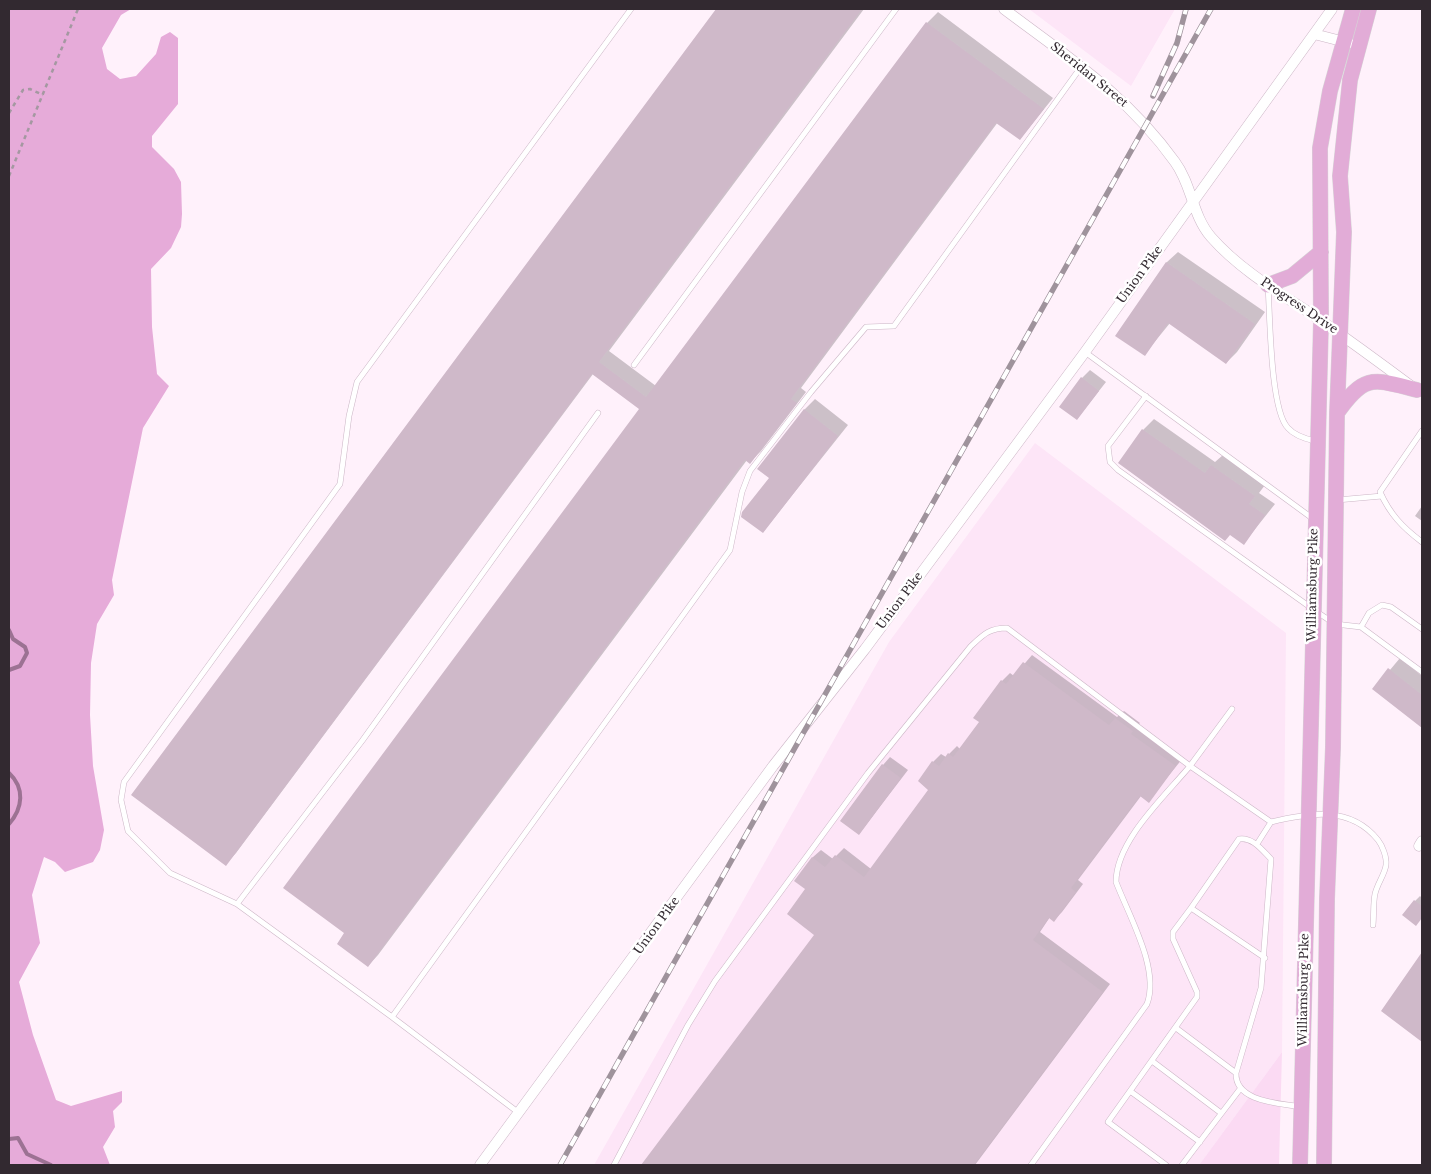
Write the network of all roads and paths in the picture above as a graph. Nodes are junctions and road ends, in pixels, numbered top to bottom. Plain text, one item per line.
1 (78, 9) edge
2 (631, 9) edge
3 (896, 9) edge
4 (1004, 9) edge
5 (1332, 9) edge
6 (1353, 9) edge
7 (1369, 9) edge
8 (1314, 34) junction
9 (1342, 41) junction
10 (1358, 45) junction
11 (1082, 66) junction
12 (43, 94) junction
13 (9, 113) edge
14 (9, 176) edge
15 (1193, 202) junction
16 (1321, 252) junction
17 (1268, 285) junction
18 (1321, 321) junction
19 (1341, 335) junction
20 (1085, 352) junction
21 (634, 365) dead end
22 (1420, 392) edge
23 (1146, 396) junction
24 (598, 413) dead end
25 (1337, 413) junction
26 (1422, 431) edge
27 (1420, 439) edge
28 (1317, 441) junction
29 (1382, 496) junction
30 (1337, 500) junction
31 (1314, 520) junction
32 (1422, 542) edge
33 (1313, 609) junction
34 (1335, 624) junction
35 (1361, 627) junction
36 (1422, 629) edge
37 (1422, 672) edge
38 (1232, 709) dead end
39 (1190, 766) junction
40 (1308, 813) junction
41 (1330, 814) junction
42 (1271, 822) junction
43 (1257, 844) junction
44 (237, 904) junction
45 (1191, 908) junction
46 (1373, 925) dead end
47 (1264, 958) junction
48 (392, 1017) junction
49 (1176, 1028) junction
50 (1152, 1061) junction
51 (1236, 1073) junction
52 (1240, 1089) junction
53 (1130, 1091) junction
54 (1301, 1107) junction
55 (520, 1113) junction
56 (1221, 1113) junction
57 (1200, 1142) junction
58 (480, 1165) edge
59 (614, 1165) edge
60 (1031, 1165) edge
61 (1166, 1165) edge
62 (1182, 1165) edge
63 (1300, 1165) edge
64 (1324, 1165) edge

1 - 12 path
2 - 44 lane
3 - 21 lane
4 - 11 street, Sheridan Street
5 - 8 street, Union Pike
6 - 9 main road, Williamsburg Pike
7 - 10 main road, Williamsburg Pike
8 - 9 street
8 - 15 street, Union Pike
9 - 10 street
9 - 16 main road, Williamsburg Pike
10 - 19 main road, Williamsburg Pike
11 - 15 street, Sheridan Street
11 - 48 lane
12 - 13 path
12 - 14 path
15 - 17 street, Progress Drive
15 - 20 street, Union Pike
16 - 17 main road
16 - 18 main road, Williamsburg Pike
17 - 18 street, Progress Drive
17 - 28 lane
18 - 19 street, Progress Drive
18 - 28 main road, Williamsburg Pike
19 - 22 street, Progress Drive
19 - 25 main road, Williamsburg Pike
20 - 23 lane
20 - 55 street, Union Pike
22 - 25 main road
23 - 31 lane
23 - 33 lane
24 - 44 lane
25 - 30 main road, Williamsburg Pike
26 - 27 lane
27 - 29 lane
28 - 31 main road, Williamsburg Pike
29 - 30 lane
29 - 32 lane
30 - 34 main road, Williamsburg Pike
31 - 33 main road, Williamsburg Pike
33 - 34 lane
33 - 40 main road, Williamsburg Pike
34 - 35 lane
34 - 41 main road, Williamsburg Pike
35 - 36 lane
35 - 37 lane
38 - 39 lane
39 - 42 lane
39 - 59 lane
39 - 60 lane
40 - 41 lane
40 - 42 lane
40 - 54 main road, Williamsburg Pike
41 - 46 lane
41 - 64 main road, Williamsburg Pike
42 - 43 lane
43 - 45 lane
43 - 47 lane
44 - 48 lane
45 - 47 lane
45 - 49 lane
47 - 51 lane
48 - 55 lane
49 - 50 lane
49 - 51 lane
50 - 53 lane
50 - 56 lane
51 - 52 lane
52 - 54 lane
52 - 56 lane
53 - 57 lane
53 - 61 lane
54 - 63 main road, Williamsburg Pike
55 - 58 street, Union Pike
56 - 57 lane
57 - 62 lane

